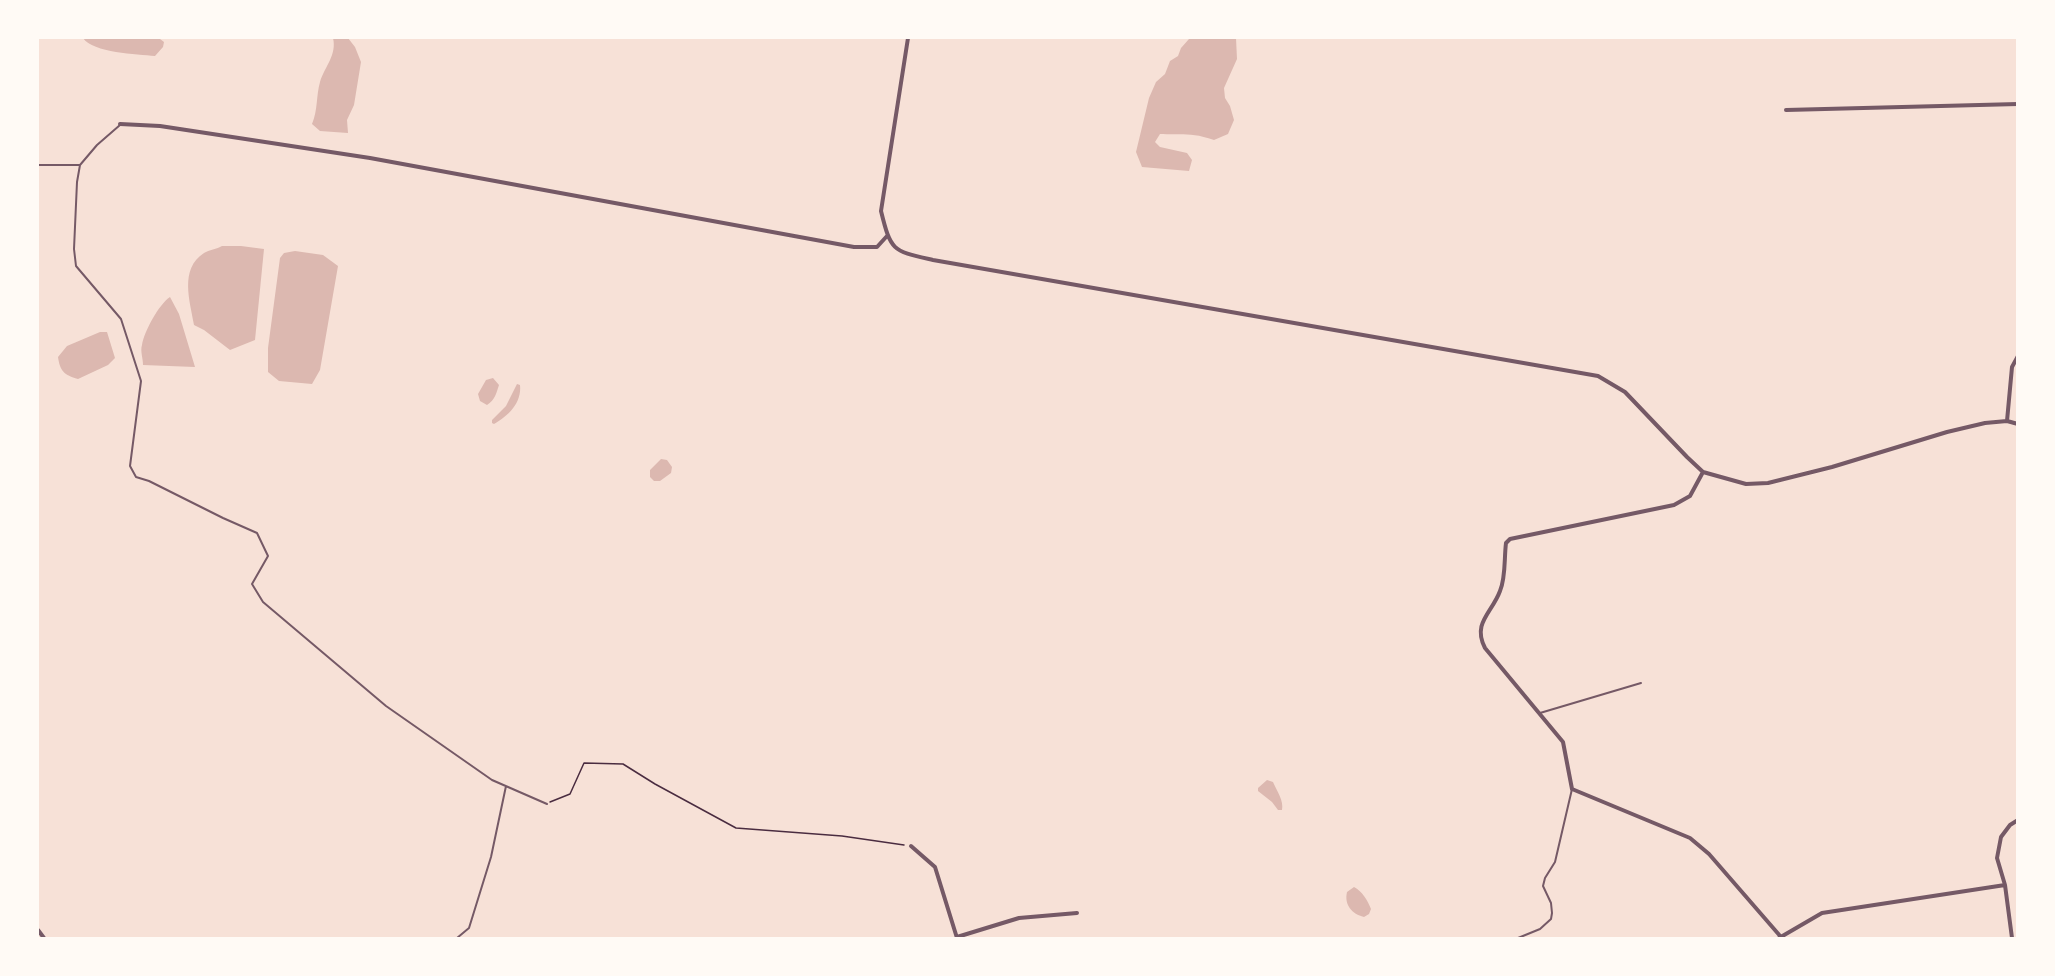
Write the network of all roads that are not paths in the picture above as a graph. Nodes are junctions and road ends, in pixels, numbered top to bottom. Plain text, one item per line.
1 (908, 38) edge
2 (2018, 104) edge
3 (1786, 110) dead end
4 (120, 124) joint
5 (38, 165) edge
6 (80, 165) junction
7 (887, 236) junction
8 (2018, 356) edge
9 (2007, 421) junction
10 (2018, 424) edge
11 (1703, 471) junction
12 (1641, 683) dead end
13 (1540, 713) junction
14 (506, 786) junction
15 (1572, 789) junction
16 (547, 804) road end
17 (2018, 820) edge
18 (911, 846) road end
19 (2005, 885) junction
20 (1077, 913) dead end
21 (38, 930) edge
22 (957, 938) edge
23 (1780, 938) edge
24 (44, 939) edge
25 (457, 939) edge
26 (1518, 939) edge
27 (2012, 939) edge

1 - 7 street
2 - 3 street
4 - 6 lane
4 - 7 street
5 - 6 lane
6 - 14 lane
7 - 11 street
8 - 9 street
9 - 10 street
9 - 11 street
11 - 13 street
12 - 13 lane
13 - 15 street
14 - 16 lane
14 - 25 lane
15 - 23 street
15 - 26 lane
17 - 19 street
18 - 22 street
19 - 23 street
19 - 27 street
20 - 22 street
21 - 24 street

